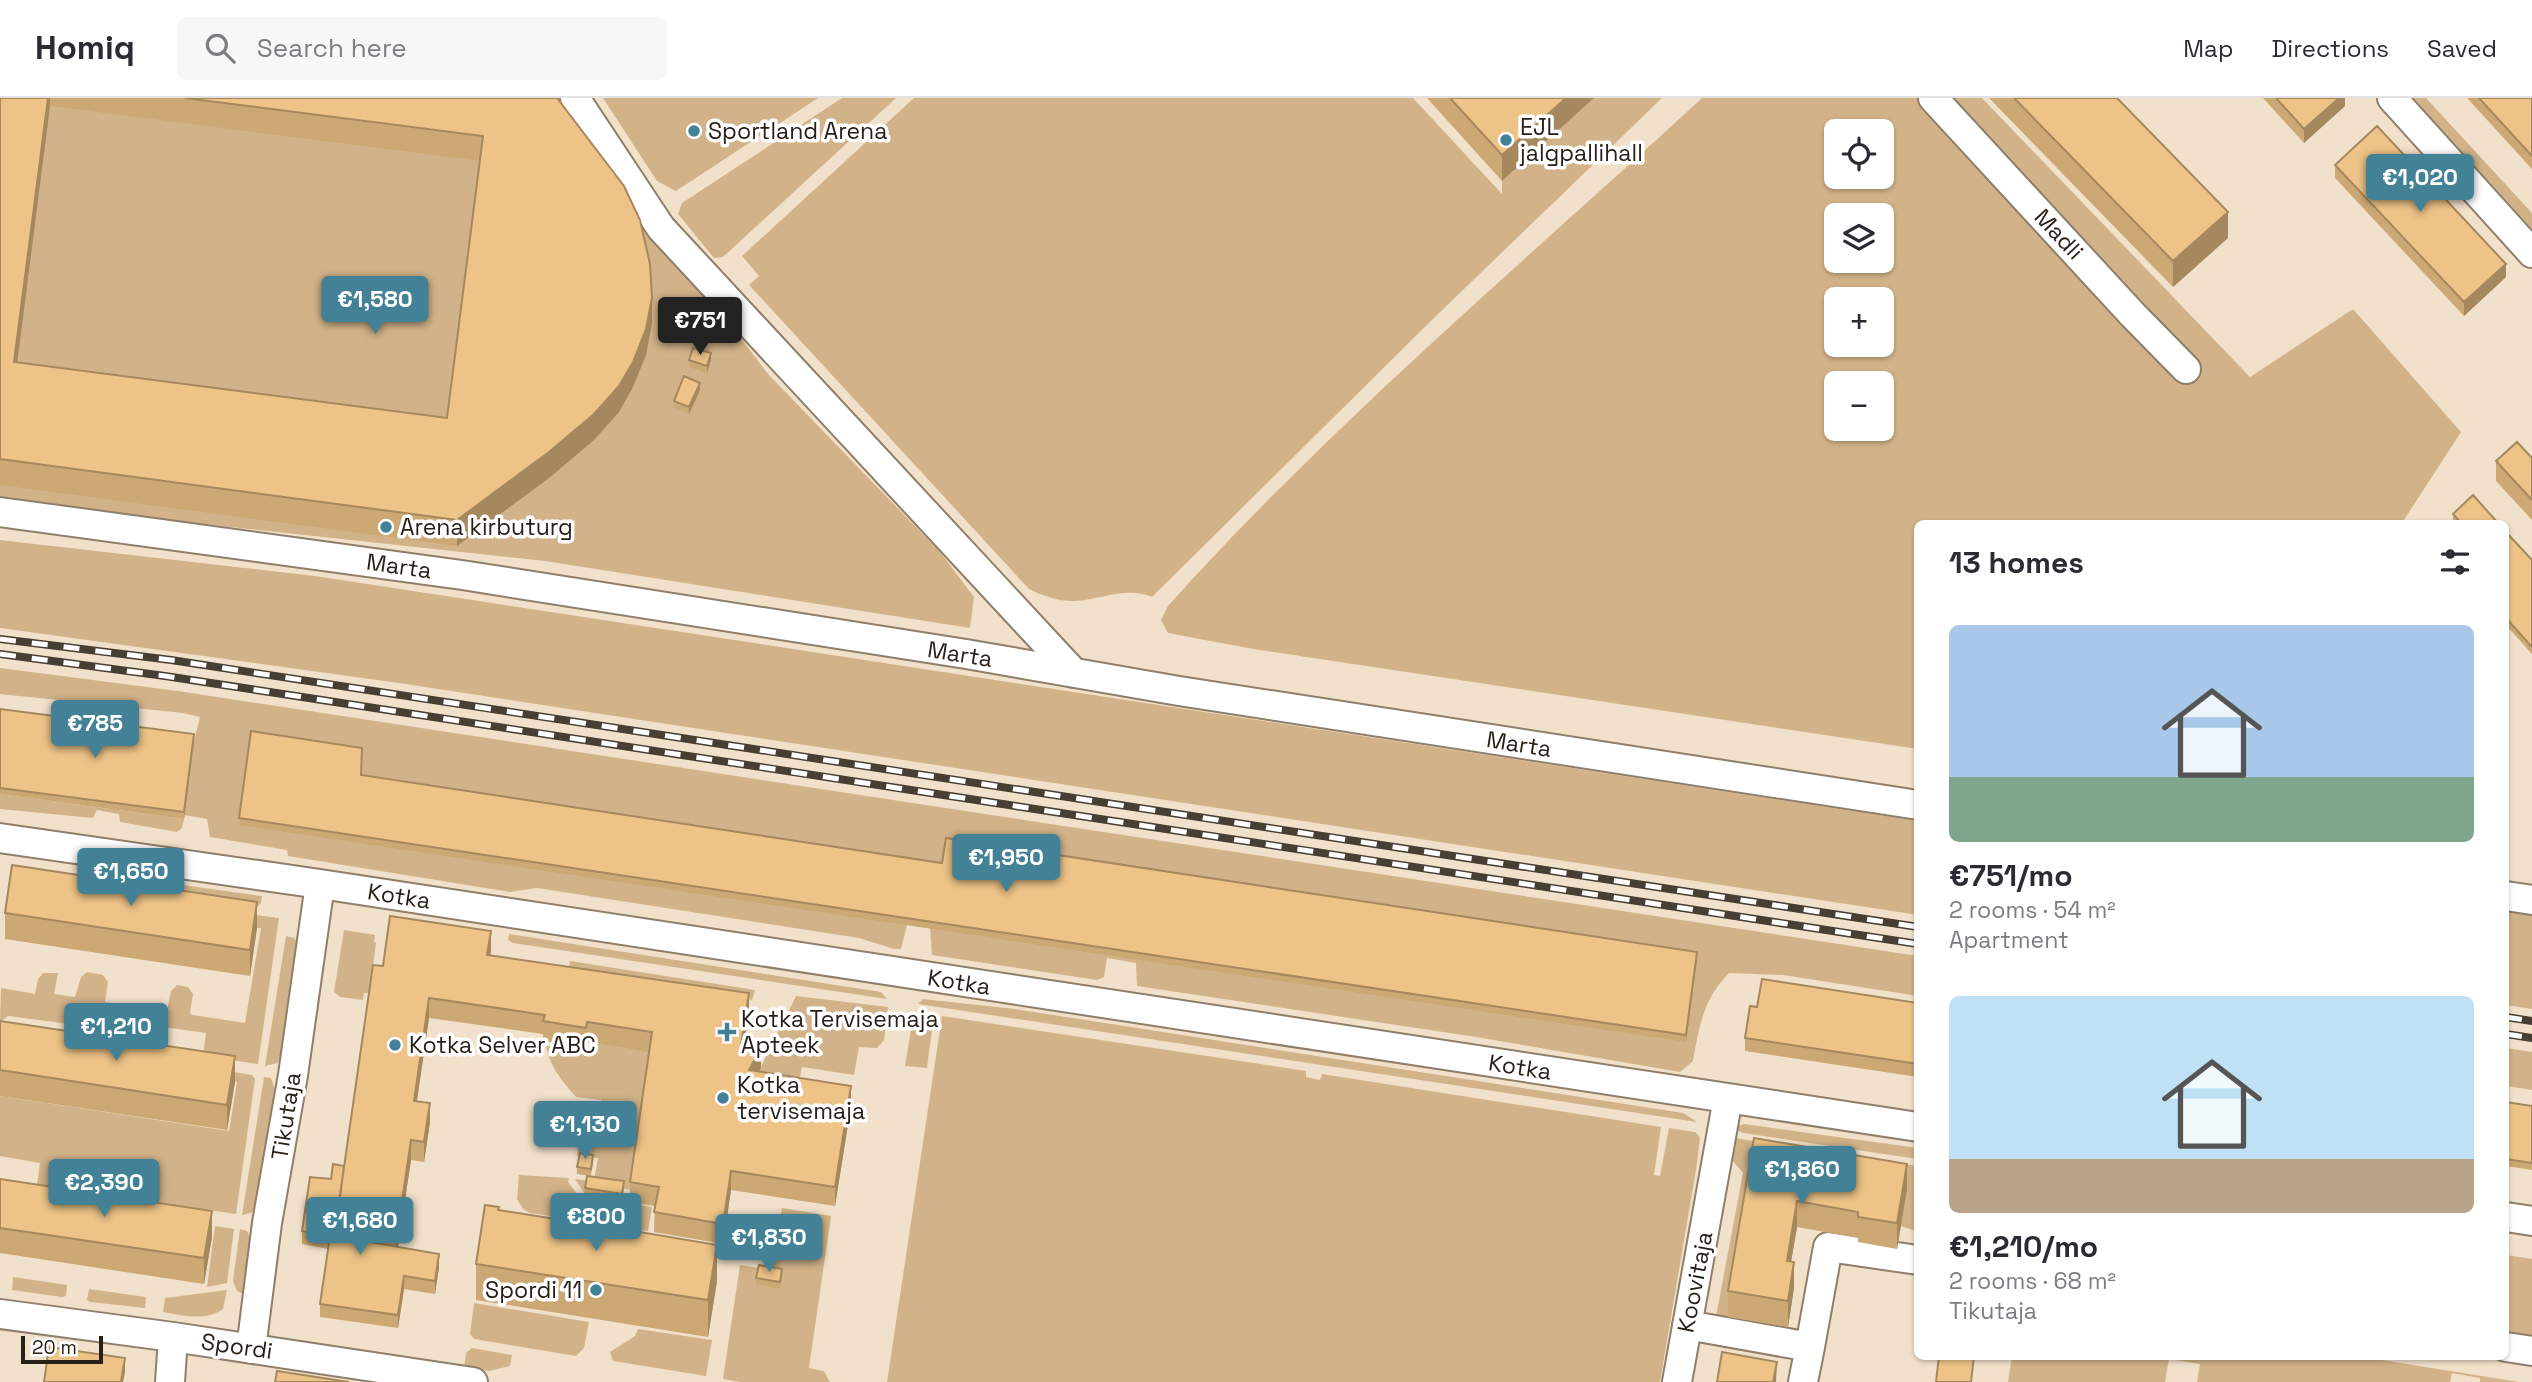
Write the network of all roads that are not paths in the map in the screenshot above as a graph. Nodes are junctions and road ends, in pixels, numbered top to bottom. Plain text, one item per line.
1 (575, 98) edge
2 (1933, 98) edge
3 (2392, 98) edge
4 (2532, 253) edge
5 (2186, 369) dead end
6 (0, 512) edge
7 (1074, 673) junction
8 (1914, 804) edge
9 (0, 838) edge
10 (320, 884) junction
11 (2509, 896) edge
12 (2532, 900) edge
13 (1728, 1098) junction
14 (1914, 1126) edge
15 (2509, 1217) edge
16 (2532, 1221) edge
17 (1914, 1258) edge
18 (0, 1314) edge
19 (1687, 1325) junction
20 (173, 1337) junction
21 (2509, 1347) edge
22 (1810, 1348) junction
23 (251, 1349) junction
24 (2532, 1351) edge
25 (170, 1382) edge
26 (473, 1382) edge
27 (1677, 1382) edge
28 (1802, 1382) edge

1 - 7 street
2 - 5 street, Madli
3 - 4 street
6 - 7 street, Marta
7 - 8 street, Marta
9 - 10 street, Kotka
10 - 13 street, Kotka
10 - 23 street, Tikutaja
11 - 12 street
13 - 14 street, Kotka
13 - 19 street, Koovitaja
15 - 16 street
17 - 22 street
18 - 20 street, Spordi
19 - 22 street
19 - 27 street, Koovitaja
20 - 23 street, Spordi
20 - 25 street
21 - 24 street
22 - 28 street
23 - 26 street, Spordi

